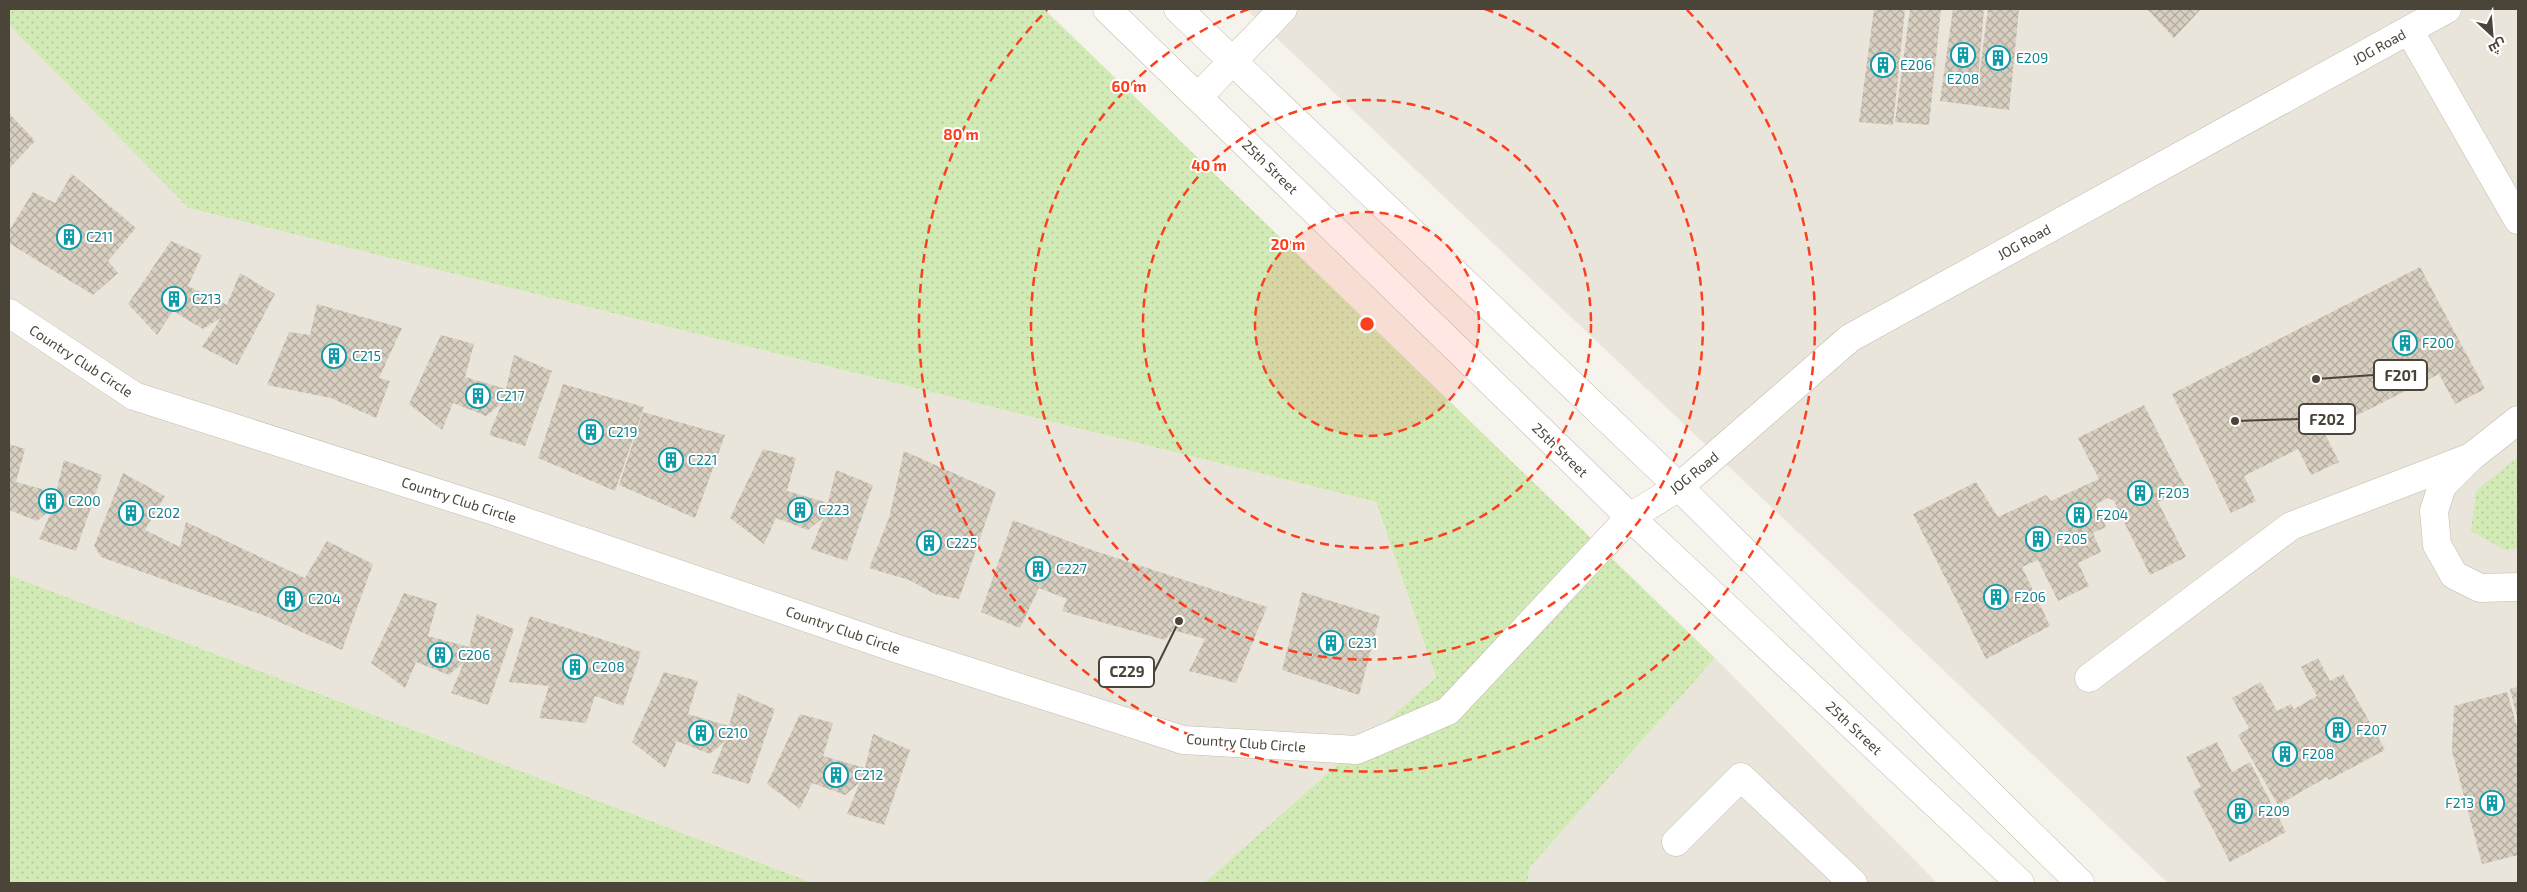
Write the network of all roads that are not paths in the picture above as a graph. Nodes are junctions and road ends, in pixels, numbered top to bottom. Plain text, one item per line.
1 (1107, 9) edge
2 (1178, 9) edge
3 (1283, 9) edge
4 (2447, 9) edge
5 (2409, 30) junction
6 (1234, 62) junction
7 (1198, 97) junction
8 (2518, 220) edge
9 (9, 313) edge
10 (2518, 420) edge
11 (2471, 457) junction
12 (1679, 488) junction
13 (1630, 517) junction
14 (2518, 587) edge
15 (2089, 678) dead end
16 (1676, 842) dead end
17 (1853, 883) edge
18 (2020, 883) edge
19 (2080, 883) edge

1 - 7 street, 25th Street
2 - 6 street
3 - 6 street
4 - 5 street, JOG Road
5 - 8 street
5 - 12 street, JOG Road
6 - 7 street
6 - 12 street
7 - 13 street, 25th Street
9 - 13 street, Country Club Circle
10 - 11 street
11 - 14 street
11 - 15 street
12 - 13 street, JOG Road
12 - 19 street
13 - 18 street, 25th Street
16 - 17 street

